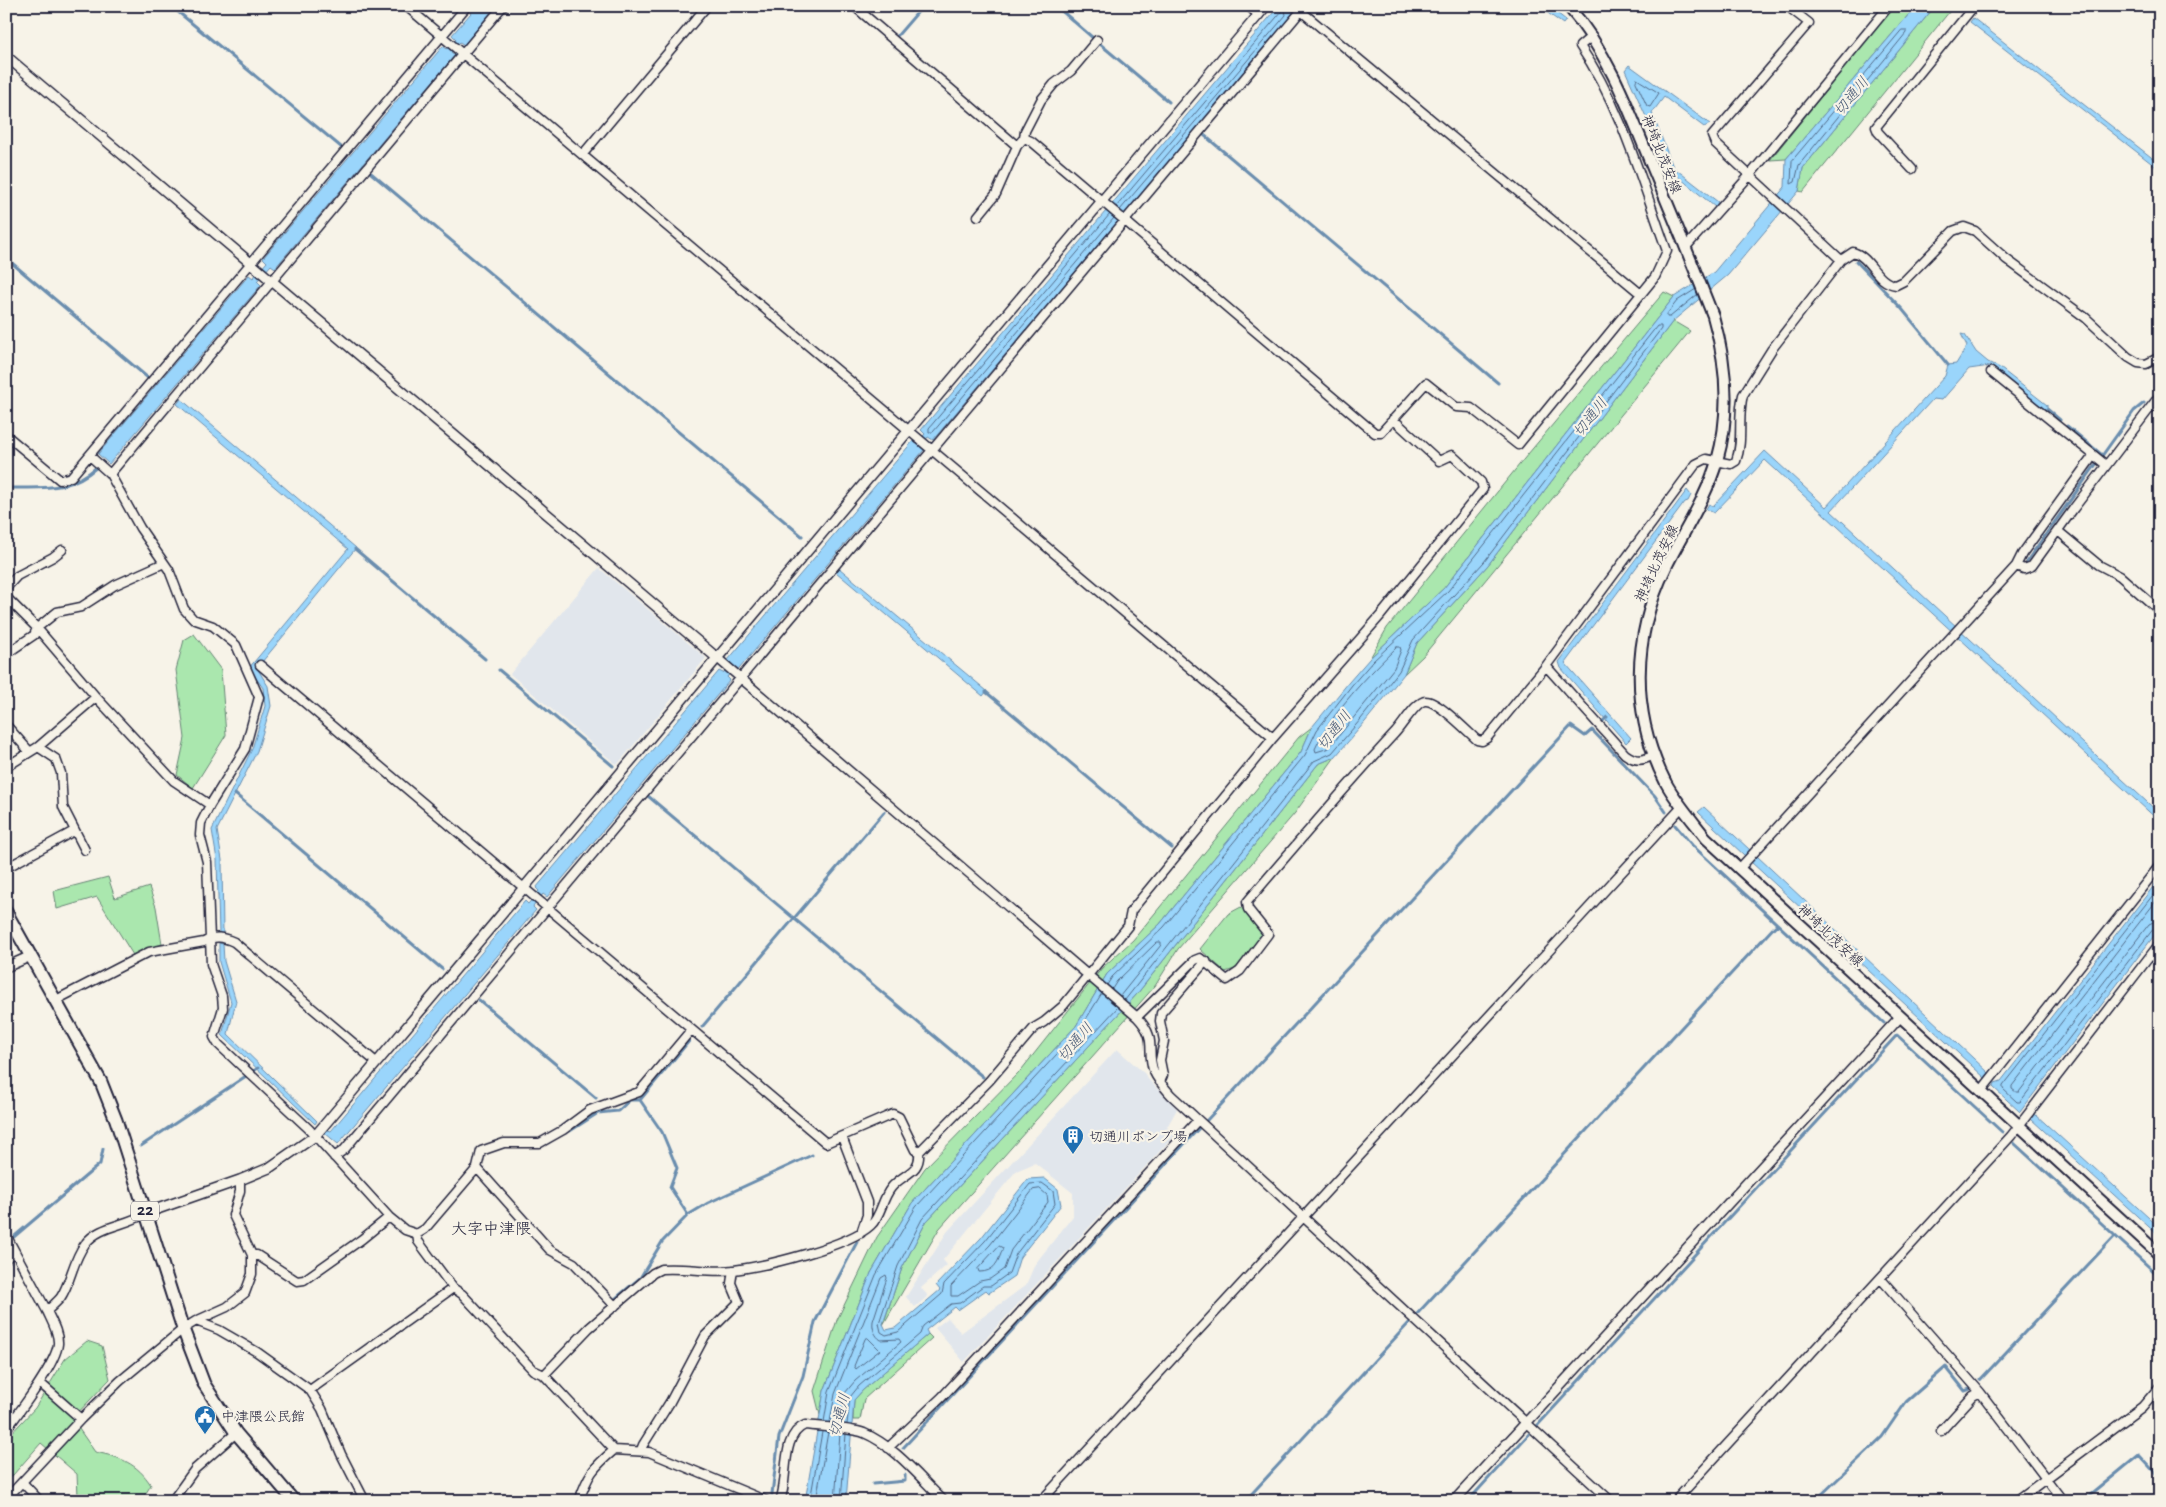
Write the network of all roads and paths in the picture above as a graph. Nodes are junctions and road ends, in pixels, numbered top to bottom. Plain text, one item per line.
1 (406, 6) edge
2 (467, 6) edge
3 (503, 6) edge
4 (707, 6) edge
5 (854, 6) edge
6 (1248, 6) edge
7 (1266, 6) edge
8 (1568, 6) edge
9 (1787, 6) edge
10 (1889, 6) edge
11 (1974, 6) edge
12 (1298, 9) edge
13 (1259, 15) junction
14 (442, 36) junction
15 (1592, 36) junction
16 (1097, 40) dead end
17 (463, 54) junction
18 (6, 56) edge
19 (1024, 138) junction
20 (1017, 146) junction
21 (583, 154) junction
22 (1912, 169) dead end
23 (1750, 175) junction
24 (1105, 204) junction
25 (978, 216) dead end
26 (1123, 220) junction
27 (1685, 248) junction
28 (1841, 260) junction
29 (251, 263) junction
30 (272, 281) junction
31 (1641, 294) junction
32 (2160, 357) edge
33 (1991, 372) dead end
34 (2160, 395) edge
35 (1393, 419) junction
36 (909, 431) junction
37 (6, 435) edge
38 (928, 447) junction
39 (90, 456) junction
40 (2099, 460) junction
41 (1717, 462) junction
42 (110, 474) junction
43 (2058, 531) junction
44 (62, 550) dead end
45 (164, 562) junction
46 (2016, 566) junction
47 (6, 588) edge
48 (6, 597) edge
49 (2160, 611) edge
50 (37, 628) junction
51 (6, 654) edge
52 (716, 657) junction
53 (260, 665) dead end
54 (1546, 666) junction
55 (739, 679) junction
56 (96, 697) junction
57 (6, 725) edge
58 (1274, 738) junction
59 (38, 747) junction
60 (29, 751) junction
61 (1654, 755) junction
62 (6, 767) edge
63 (210, 805) junction
64 (1681, 808) junction
65 (74, 831) junction
66 (85, 850) dead end
67 (2160, 865) edge
68 (6, 868) edge
69 (1739, 869) junction
70 (523, 887) junction
71 (547, 908) junction
72 (6, 912) edge
73 (217, 938) junction
74 (2160, 943) edge
75 (31, 956) junction
76 (1206, 961) junction
77 (6, 967) edge
78 (1089, 977) junction
79 (56, 1000) junction
80 (1136, 1016) junction
81 (1900, 1017) junction
82 (691, 1030) junction
83 (376, 1062) junction
84 (1160, 1082) junction
85 (1984, 1087) junction
86 (1198, 1120) junction
87 (2022, 1122) junction
88 (315, 1136) junction
89 (842, 1137) junction
90 (919, 1152) junction
91 (334, 1157) junction
92 (477, 1168) junction
93 (240, 1180) junction
94 (146, 1213) junction
95 (389, 1217) junction
96 (1303, 1217) junction
97 (861, 1233) junction
98 (417, 1234) junction
99 (6, 1235) edge
100 (14, 1250) junction
101 (252, 1255) junction
102 (2160, 1255) edge
103 (6, 1259) edge
104 (733, 1270) junction
105 (1881, 1279) junction
106 (453, 1288) junction
107 (615, 1306) junction
108 (47, 1310) junction
109 (196, 1321) junction
110 (183, 1330) junction
111 (544, 1375) junction
112 (40, 1383) junction
113 (2160, 1386) edge
114 (310, 1390) junction
115 (1980, 1392) junction
116 (81, 1418) junction
117 (1526, 1423) junction
118 (6, 1430) edge
119 (1940, 1431) dead end
120 (236, 1433) junction
121 (888, 1448) junction
122 (614, 1450) junction
123 (641, 1450) junction
124 (2046, 1480) junction
125 (22, 1482) junction
126 (6, 1499) edge
127 (40, 1501) edge
128 (172, 1501) edge
129 (294, 1501) edge
130 (365, 1501) edge
131 (579, 1501) edge
132 (767, 1501) edge
133 (780, 1501) edge
134 (944, 1501) edge
135 (1041, 1501) edge
136 (1454, 1501) edge
137 (1611, 1501) edge
138 (1675, 1501) edge
139 (2016, 1501) edge
140 (2063, 1501) edge

1 - 14 street
2 - 14 street
3 - 17 street
4 - 21 street
5 - 20 street
6 - 13 street
7 - 13 street
8 - 15 main road, 神埼北茂安線
9 - 23 street
10 - 23 street
11 - 22 street
12 - 26 street
12 - 31 street
13 - 24 street
14 - 17 street
14 - 29 street
15 - 27 main road, 神埼北茂安線
15 - 31 street
16 - 19 street
17 - 21 street
17 - 30 street
18 - 29 street
19 - 20 street
19 - 24 street
20 - 25 street
21 - 36 street
23 - 27 street
23 - 28 street
24 - 26 street
24 - 36 street
26 - 35 street
26 - 38 street
27 - 41 main road, 神埼北茂安線
28 - 32 street
28 - 41 street
29 - 30 street
29 - 39 street
30 - 42 street
30 - 52 street
31 - 35 street
33 - 40 street
34 - 40 street
35 - 58 street
36 - 38 street
36 - 52 street
37 - 39 street
38 - 55 street
38 - 58 street
39 - 42 street
40 - 43 street
40 - 46 street
41 - 54 street
41 - 61 main road, 神埼北茂安線
42 - 45 street
43 - 46 street
43 - 49 street
44 - 47 street
45 - 50 street
45 - 63 street
46 - 69 street
48 - 50 street
50 - 51 street
50 - 56 street
52 - 55 street
52 - 70 street
53 - 70 street
54 - 61 street
54 - 76 street
55 - 71 street
55 - 78 street
56 - 59 street
56 - 63 street
57 - 60 street
58 - 78 street
59 - 60 street
59 - 65 street
60 - 62 street
61 - 64 main road, 神埼北茂安線
63 - 73 street
64 - 69 main road, 神埼北茂安線
64 - 96 street
65 - 66 street
65 - 68 street
67 - 85 street
69 - 81 main road, 神埼北茂安線
70 - 71 street
70 - 83 street
71 - 82 street
71 - 91 street
72 - 75 main road, 22
73 - 79 street
73 - 83 street
73 - 88 street
74 - 87 street
75 - 77 street
75 - 79 main road, 22
76 - 80 street
76 - 84 street
78 - 80 street
78 - 90 street
79 - 94 main road, 22
80 - 84 street
81 - 85 main road, 神埼北茂安線
81 - 117 street
82 - 89 street
82 - 92 street
83 - 88 street
84 - 86 street
85 - 87 main road, 神埼北茂安線
86 - 96 street
86 - 121 street
87 - 102 main road, 神埼北茂安線
87 - 105 street
88 - 91 street
88 - 93 street
89 - 90 street
89 - 97 street
90 - 97 street
91 - 95 street
92 - 98 street
92 - 107 street
93 - 94 street
93 - 101 street
94 - 108 street
94 - 110 main road, 22
95 - 98 street
95 - 101 street
96 - 117 street
96 - 135 street
97 - 104 street
98 - 106 street
99 - 100 street
100 - 103 street
100 - 108 street
101 - 109 street
104 - 107 street
104 - 123 street
105 - 115 street
105 - 138 street
106 - 111 street
106 - 114 street
107 - 111 street
108 - 112 street
109 - 110 street
109 - 114 street
110 - 116 street
110 - 120 main road, 22
111 - 122 street
112 - 116 street
112 - 118 street
113 - 124 street
114 - 130 street
115 - 119 street
115 - 124 street
116 - 125 street
117 - 136 street
117 - 137 street
120 - 128 street
120 - 129 main road, 22
121 - 133 street
121 - 134 street
122 - 123 street
122 - 131 street
123 - 132 street
124 - 139 street
124 - 140 street
125 - 126 street
125 - 127 street

